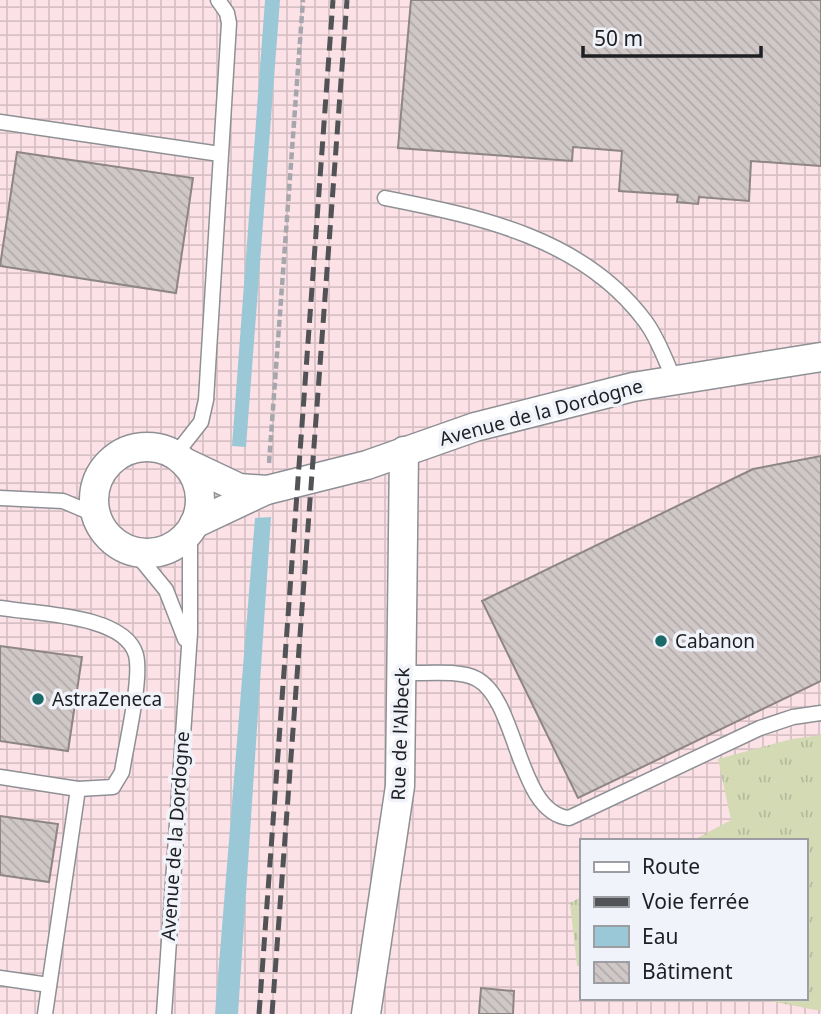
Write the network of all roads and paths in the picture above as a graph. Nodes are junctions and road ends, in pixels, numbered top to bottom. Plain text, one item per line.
1 (218, 0) edge
2 (303, 0) edge
3 (0, 122) edge
4 (220, 154) junction
5 (385, 198) dead end
6 (821, 357) edge
7 (674, 379) junction
8 (404, 451) junction
9 (179, 459) junction
10 (267, 490) junction
11 (0, 498) edge
12 (96, 515) junction
13 (192, 527) junction
14 (134, 551) junction
15 (0, 608) edge
16 (187, 657) junction
17 (402, 673) junction
18 (821, 713) edge
19 (0, 776) edge
20 (78, 789) junction
21 (0, 978) edge
22 (49, 985) junction
23 (45, 1014) edge
24 (164, 1014) edge
25 (366, 1014) edge

1 - 4 lane
2 - 10 path
3 - 4 lane
4 - 9 lane
5 - 7 lane
6 - 7 street, Avenue de la Dordogne
7 - 8 street, Avenue de la Dordogne
8 - 10 street, Avenue de la Dordogne
8 - 17 street, Rue de l'Albeck
9 - 10 street, Avenue de la Dordogne
9 - 12 street
9 - 13 street
10 - 13 street, Avenue de la Dordogne
11 - 12 lane
12 - 14 street
13 - 14 street
13 - 16 lane, Avenue de la Dordogne
14 - 16 lane, Avenue de la Dordogne
15 - 20 lane
16 - 24 lane, Avenue de la Dordogne
17 - 18 lane
17 - 25 street, Rue de l'Albeck
19 - 20 lane
20 - 22 lane
21 - 22 lane
22 - 23 lane

